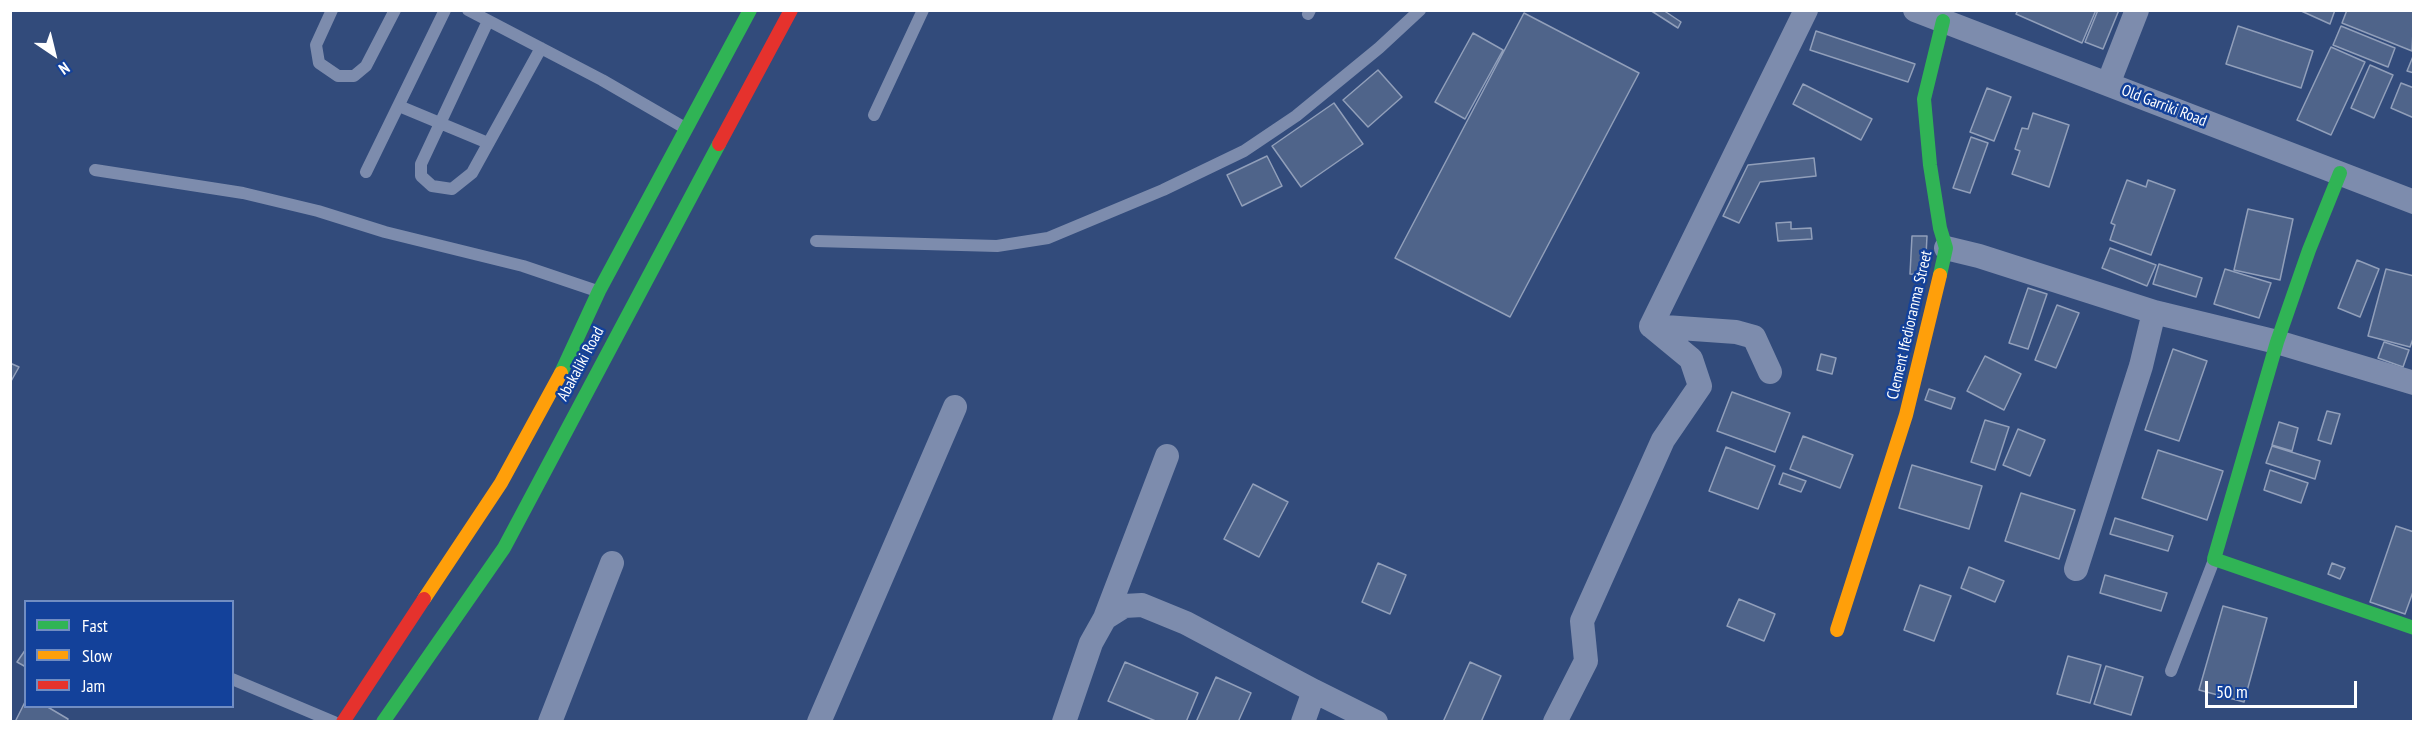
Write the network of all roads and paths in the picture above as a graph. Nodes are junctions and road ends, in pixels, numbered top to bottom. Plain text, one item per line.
1 (332, 10) edge
2 (395, 10) edge
3 (446, 10) edge
4 (468, 10) edge
5 (750, 10) edge
6 (791, 10) edge
7 (923, 10) edge
8 (1420, 10) edge
9 (1806, 10) edge
10 (1915, 10) edge
11 (2137, 10) edge
12 (488, 21) junction
13 (1943, 21) junction
14 (541, 48) junction
15 (2108, 84) junction
16 (399, 106) junction
17 (874, 115) dead end
18 (440, 124) junction
19 (686, 128) junction
20 (488, 143) junction
21 (95, 170) dead end
22 (366, 172) dead end
23 (2340, 173) junction
24 (2414, 202) edge
25 (816, 241) dead end
26 (1946, 248) junction
27 (599, 291) junction
28 (2154, 312) junction
29 (1651, 326) junction
30 (2277, 342) junction
31 (1770, 372) dead end
32 (2414, 383) edge
33 (956, 407) dead end
34 (1167, 456) dead end
35 (2214, 559) junction
36 (612, 562) dead end
37 (2076, 569) dead end
38 (1105, 618) junction
39 (2414, 628) edge
40 (1837, 630) dead end
41 (2171, 671) dead end
42 (234, 680) edge
43 (1314, 691) junction
44 (334, 722) edge
45 (343, 722) edge
46 (383, 722) edge
47 (550, 722) edge
48 (819, 722) edge
49 (1064, 722) edge
50 (1303, 722) edge
51 (1376, 722) edge
52 (1555, 722) edge

1 - 2 lane
3 - 16 lane
4 - 12 lane
5 - 19 main road, Abakaliki Road
6 - 46 main road, Abakaliki Road
7 - 17 lane
8 - 25 lane
9 - 29 street
10 - 13 street, Old Garriki Road
11 - 15 street
12 - 14 lane
12 - 18 lane
13 - 15 street, Old Garriki Road
13 - 26 main road, Clement Ifedioranma Street
14 - 19 lane
14 - 20 lane
15 - 23 street, Old Garriki Road
16 - 18 lane
16 - 22 lane
18 - 20 lane
18 - 20 lane
19 - 27 main road, Abakaliki Road
21 - 27 lane
23 - 24 street, Old Garriki Road
23 - 30 main road
26 - 28 street
26 - 40 main road, Clement Ifedioranma Street
27 - 45 main road, Abakaliki Road
28 - 30 street
28 - 37 street
29 - 31 street
29 - 52 street
30 - 32 street
30 - 35 main road
33 - 48 street
34 - 38 street
35 - 39 main road
35 - 41 lane
36 - 47 street
38 - 43 street
38 - 49 street
42 - 44 lane
43 - 50 street
43 - 51 street

